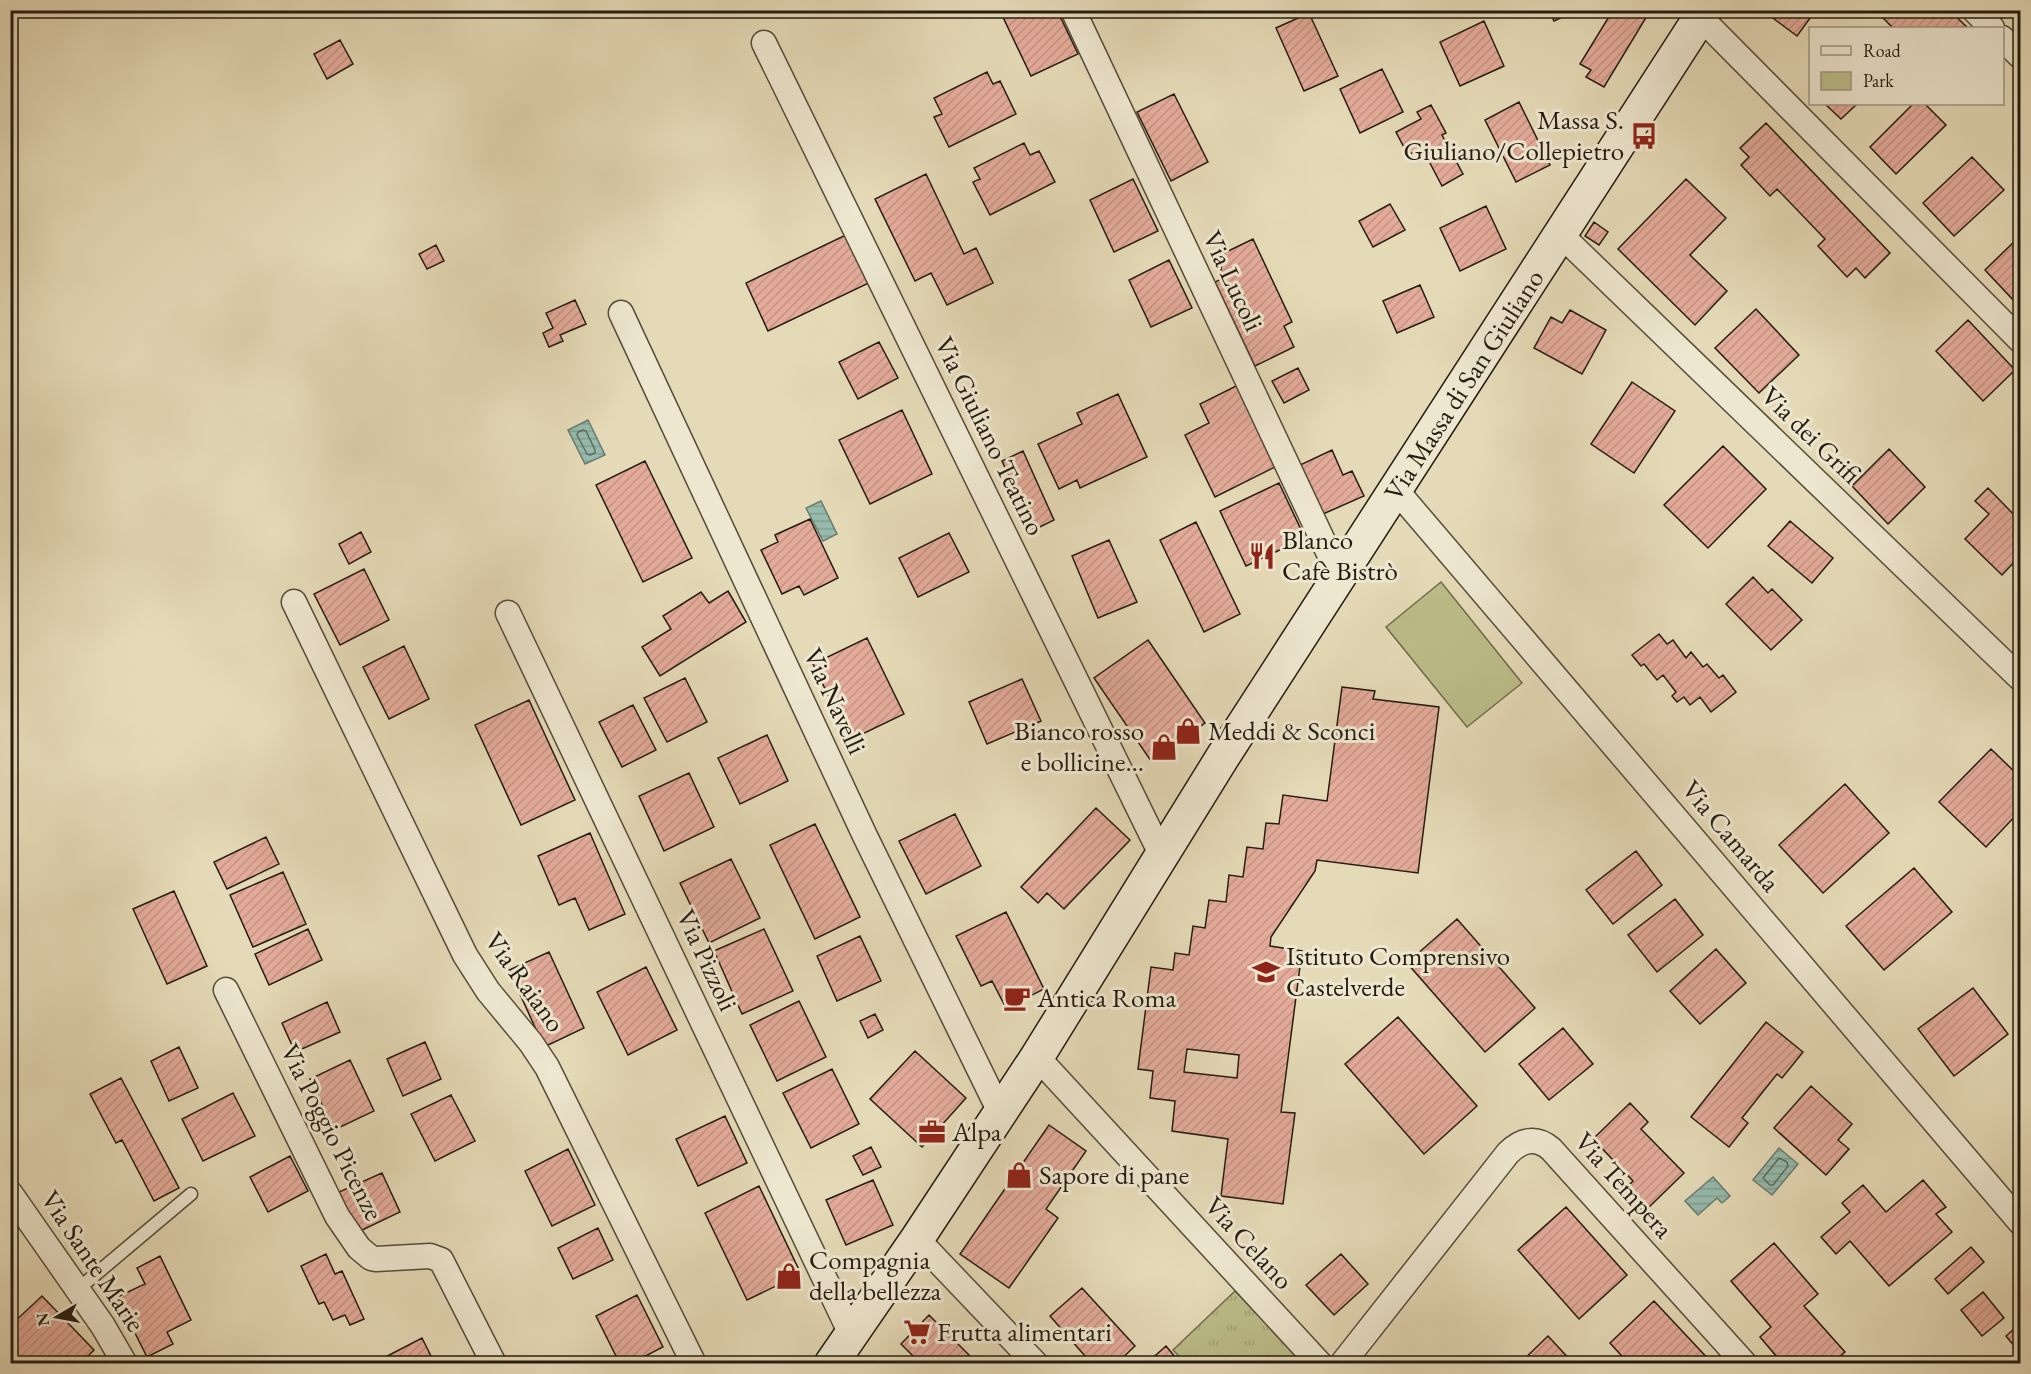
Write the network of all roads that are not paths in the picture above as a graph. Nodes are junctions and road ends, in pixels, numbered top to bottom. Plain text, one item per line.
1 (1073, 10) edge
2 (1974, 10) edge
3 (1702, 14) edge
4 (1991, 27) edge
5 (2004, 40) edge
6 (764, 43) dead end
7 (2020, 56) edge
8 (1560, 234) junction
9 (621, 313) dead end
10 (2020, 340) edge
11 (1396, 490) junction
12 (1340, 577) junction
13 (294, 602) dead end
14 (508, 613) dead end
15 (2020, 678) edge
16 (1162, 856) junction
17 (226, 990) dead end
18 (1037, 1057) junction
19 (999, 1112) junction
20 (10, 1193) edge
21 (191, 1194) dead end
22 (2020, 1222) edge
23 (917, 1239) junction
24 (77, 1290) junction
25 (851, 1334) junction
26 (125, 1364) edge
27 (494, 1364) edge
28 (694, 1364) edge
29 (831, 1364) edge
30 (1035, 1364) edge
31 (1320, 1364) edge
32 (1342, 1364) edge
33 (1745, 1364) edge

1 - 12 street, Via Lucoli
2 - 4 street
3 - 8 street, Via Massa di San Giuliano
3 - 10 street
5 - 7 street
6 - 16 street, Via Giuliano Teatino
8 - 11 street, Via Massa di San Giuliano
8 - 15 street, Via dei Grifi
9 - 19 street, Via Navelli
11 - 12 street, Via Massa di San Giuliano
11 - 22 street, Via Camarda
12 - 16 street, Via Massa di San Giuliano
13 - 28 street, Via Raiano
14 - 25 street, Via Pizzoli
16 - 18 street, Via Massa di San Giuliano
17 - 27 street, Via Poggio Picenze
18 - 19 street, Via Massa di San Giuliano
18 - 31 street, Via Celano
19 - 23 street, Via Massa di San Giuliano
20 - 24 street, Via Sante Marie
21 - 24 lane
23 - 25 street, Via Massa di San Giuliano
23 - 30 street
24 - 26 street, Via Sante Marie
25 - 29 street, Via Massa di San Giuliano
32 - 33 street, Via Tempera

